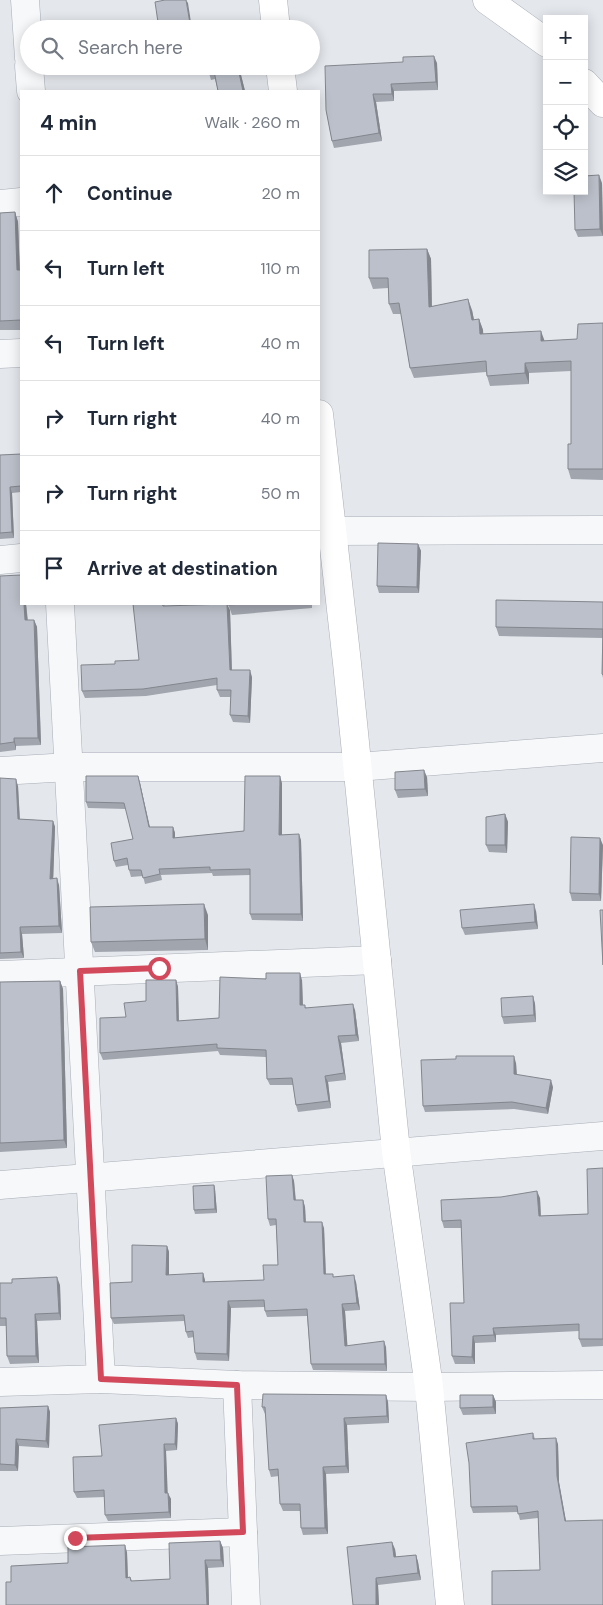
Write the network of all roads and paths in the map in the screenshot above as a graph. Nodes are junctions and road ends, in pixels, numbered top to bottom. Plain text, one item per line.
1 (25, 0) edge
2 (273, 0) edge
3 (487, 0) edge
4 (26, 20) edge
5 (275, 20) edge
6 (543, 40) edge
7 (30, 75) edge
8 (281, 75) edge
9 (588, 87) edge
10 (31, 90) edge
11 (283, 90) edge
12 (603, 103) edge
13 (20, 202) edge
14 (0, 204) edge
15 (20, 353) edge
16 (0, 354) edge
17 (320, 427) edge
18 (603, 530) edge
19 (329, 543) edge
20 (20, 558) edge
21 (0, 560) edge
22 (60, 605) edge
23 (603, 748) edge
24 (70, 766) junction
25 (357, 767) junction
26 (0, 771) edge
27 (378, 960) junction
28 (80, 971) junction
29 (0, 975) edge
30 (603, 1136) edge
31 (396, 1151) junction
32 (91, 1177) junction
33 (0, 1185) edge
34 (101, 1379) junction
35 (0, 1382) edge
36 (237, 1385) junction
37 (603, 1385) edge
38 (429, 1387) junction
39 (243, 1532) junction
40 (0, 1541) edge
41 (246, 1605) edge
42 (450, 1605) edge

1 - 4 street
2 - 5 main road
3 - 6 main road
7 - 10 street
8 - 11 main road
9 - 12 main road
13 - 14 street
15 - 16 street
17 - 19 main road
18 - 19 street
19 - 25 main road
20 - 21 street
22 - 24 street
23 - 25 street
24 - 25 street
24 - 26 street
24 - 28 street
25 - 27 main road
27 - 28 street
27 - 31 main road
28 - 29 street
28 - 32 street
30 - 31 street
31 - 32 street
31 - 38 main road
32 - 33 street
32 - 34 street
34 - 35 street
34 - 36 street
36 - 38 street
36 - 39 street
37 - 38 street
38 - 42 main road
39 - 40 street
39 - 41 street

